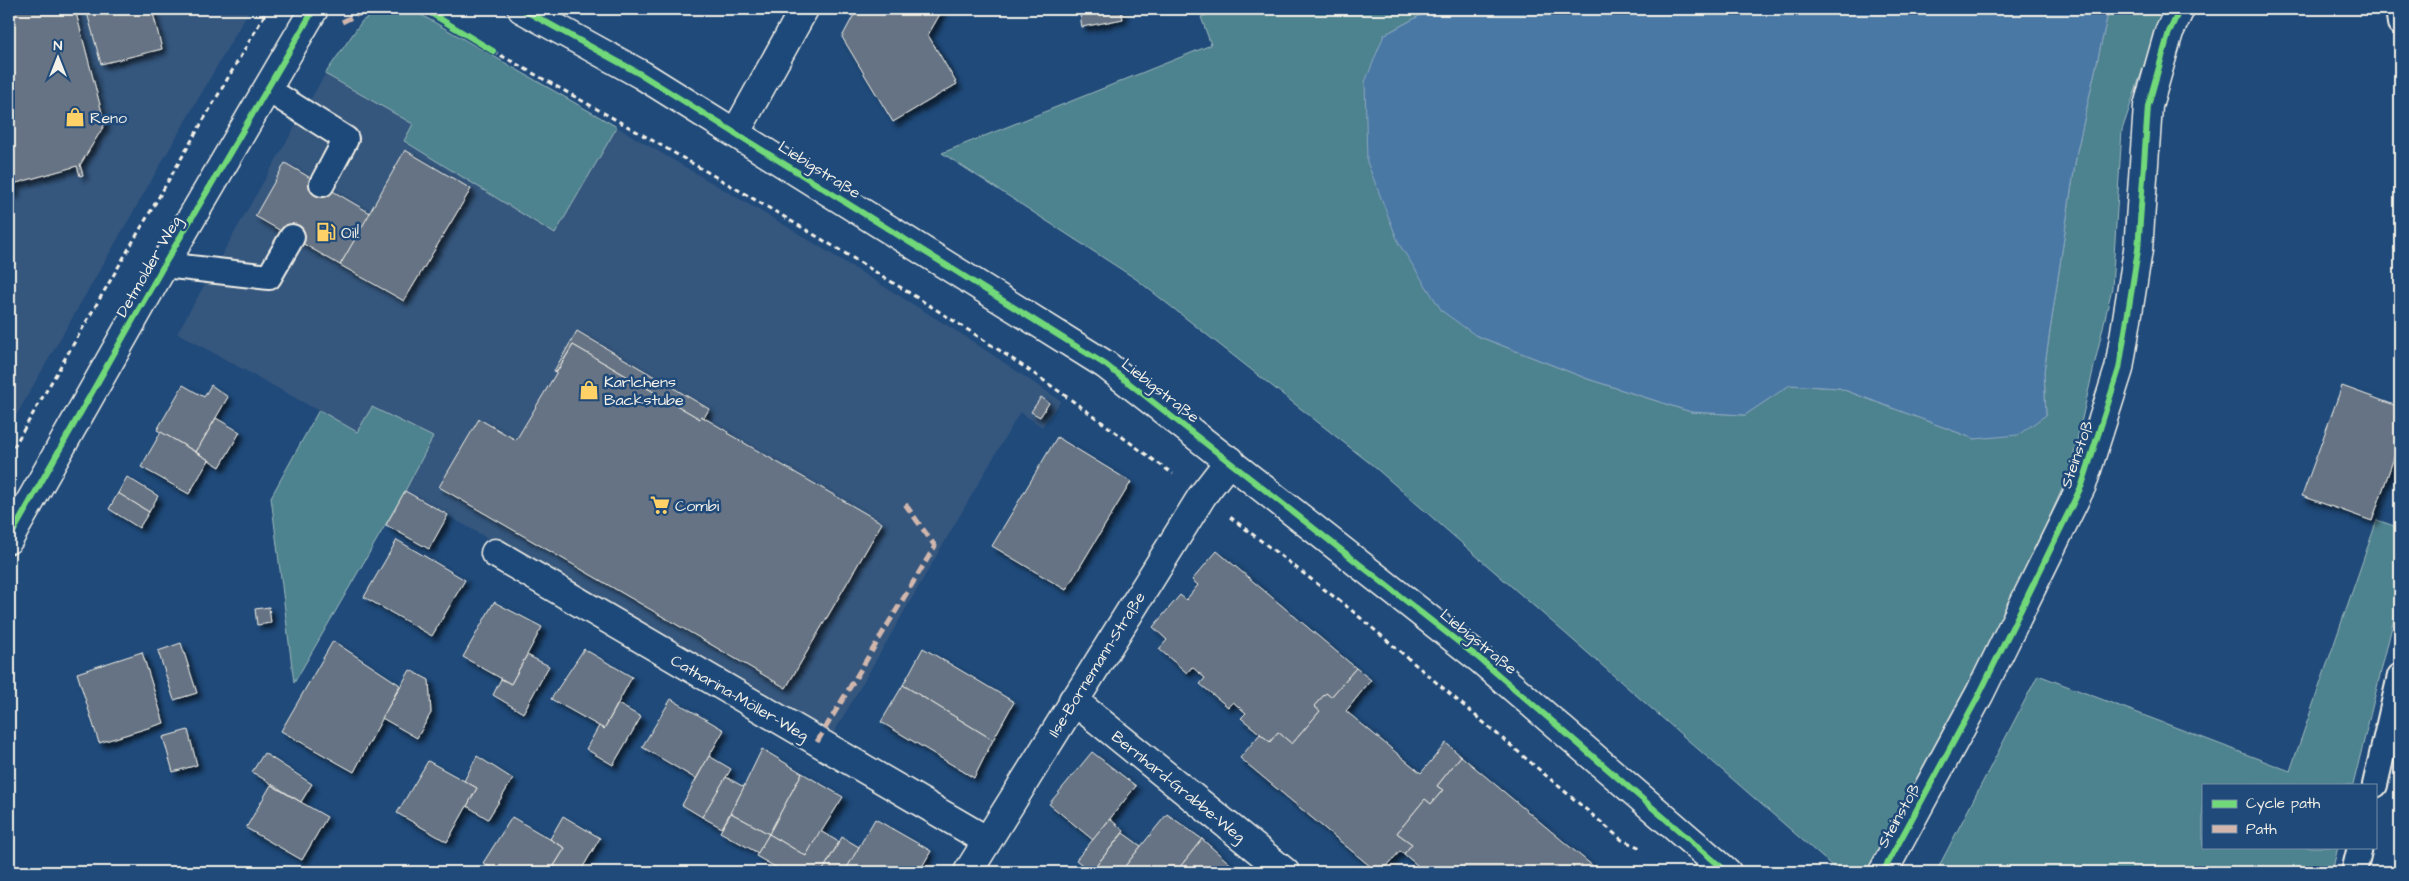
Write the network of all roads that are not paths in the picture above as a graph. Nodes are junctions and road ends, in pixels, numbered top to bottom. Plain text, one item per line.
1 (314, 9) edge
2 (522, 9) edge
3 (804, 9) edge
4 (2180, 9) edge
5 (2398, 9) edge
6 (2400, 23) edge
7 (267, 89) junction
8 (736, 132) junction
9 (322, 184) dead end
10 (292, 237) dead end
11 (164, 265) junction
12 (1230, 460) junction
13 (9, 539) edge
14 (495, 553) dead end
15 (2400, 676) edge
16 (1073, 700) junction
17 (2375, 784) edge
18 (986, 840) junction
19 (2360, 848) edge
20 (968, 872) edge
21 (1285, 872) edge
22 (1727, 872) edge
23 (1883, 872) edge
24 (2354, 872) edge

1 - 7 street, Detmolder Weg
2 - 8 street, Liebigstraße
3 - 8 street
4 - 23 street, Steinstoß
5 - 6 lane
7 - 9 lane
7 - 11 street, Detmolder Weg
8 - 12 street, Liebigstraße
10 - 11 lane
11 - 13 street, Detmolder Weg
12 - 16 street, Ilse-Bornemann-Straße
12 - 22 street, Liebigstraße
14 - 18 street, Catharina-Möller-Weg
15 - 17 lane
16 - 18 street, Ilse-Bornemann-Straße
16 - 21 street, Bernhard-Grabbe-Weg
18 - 20 street, Ilse-Bornemann-Straße
19 - 24 lane

